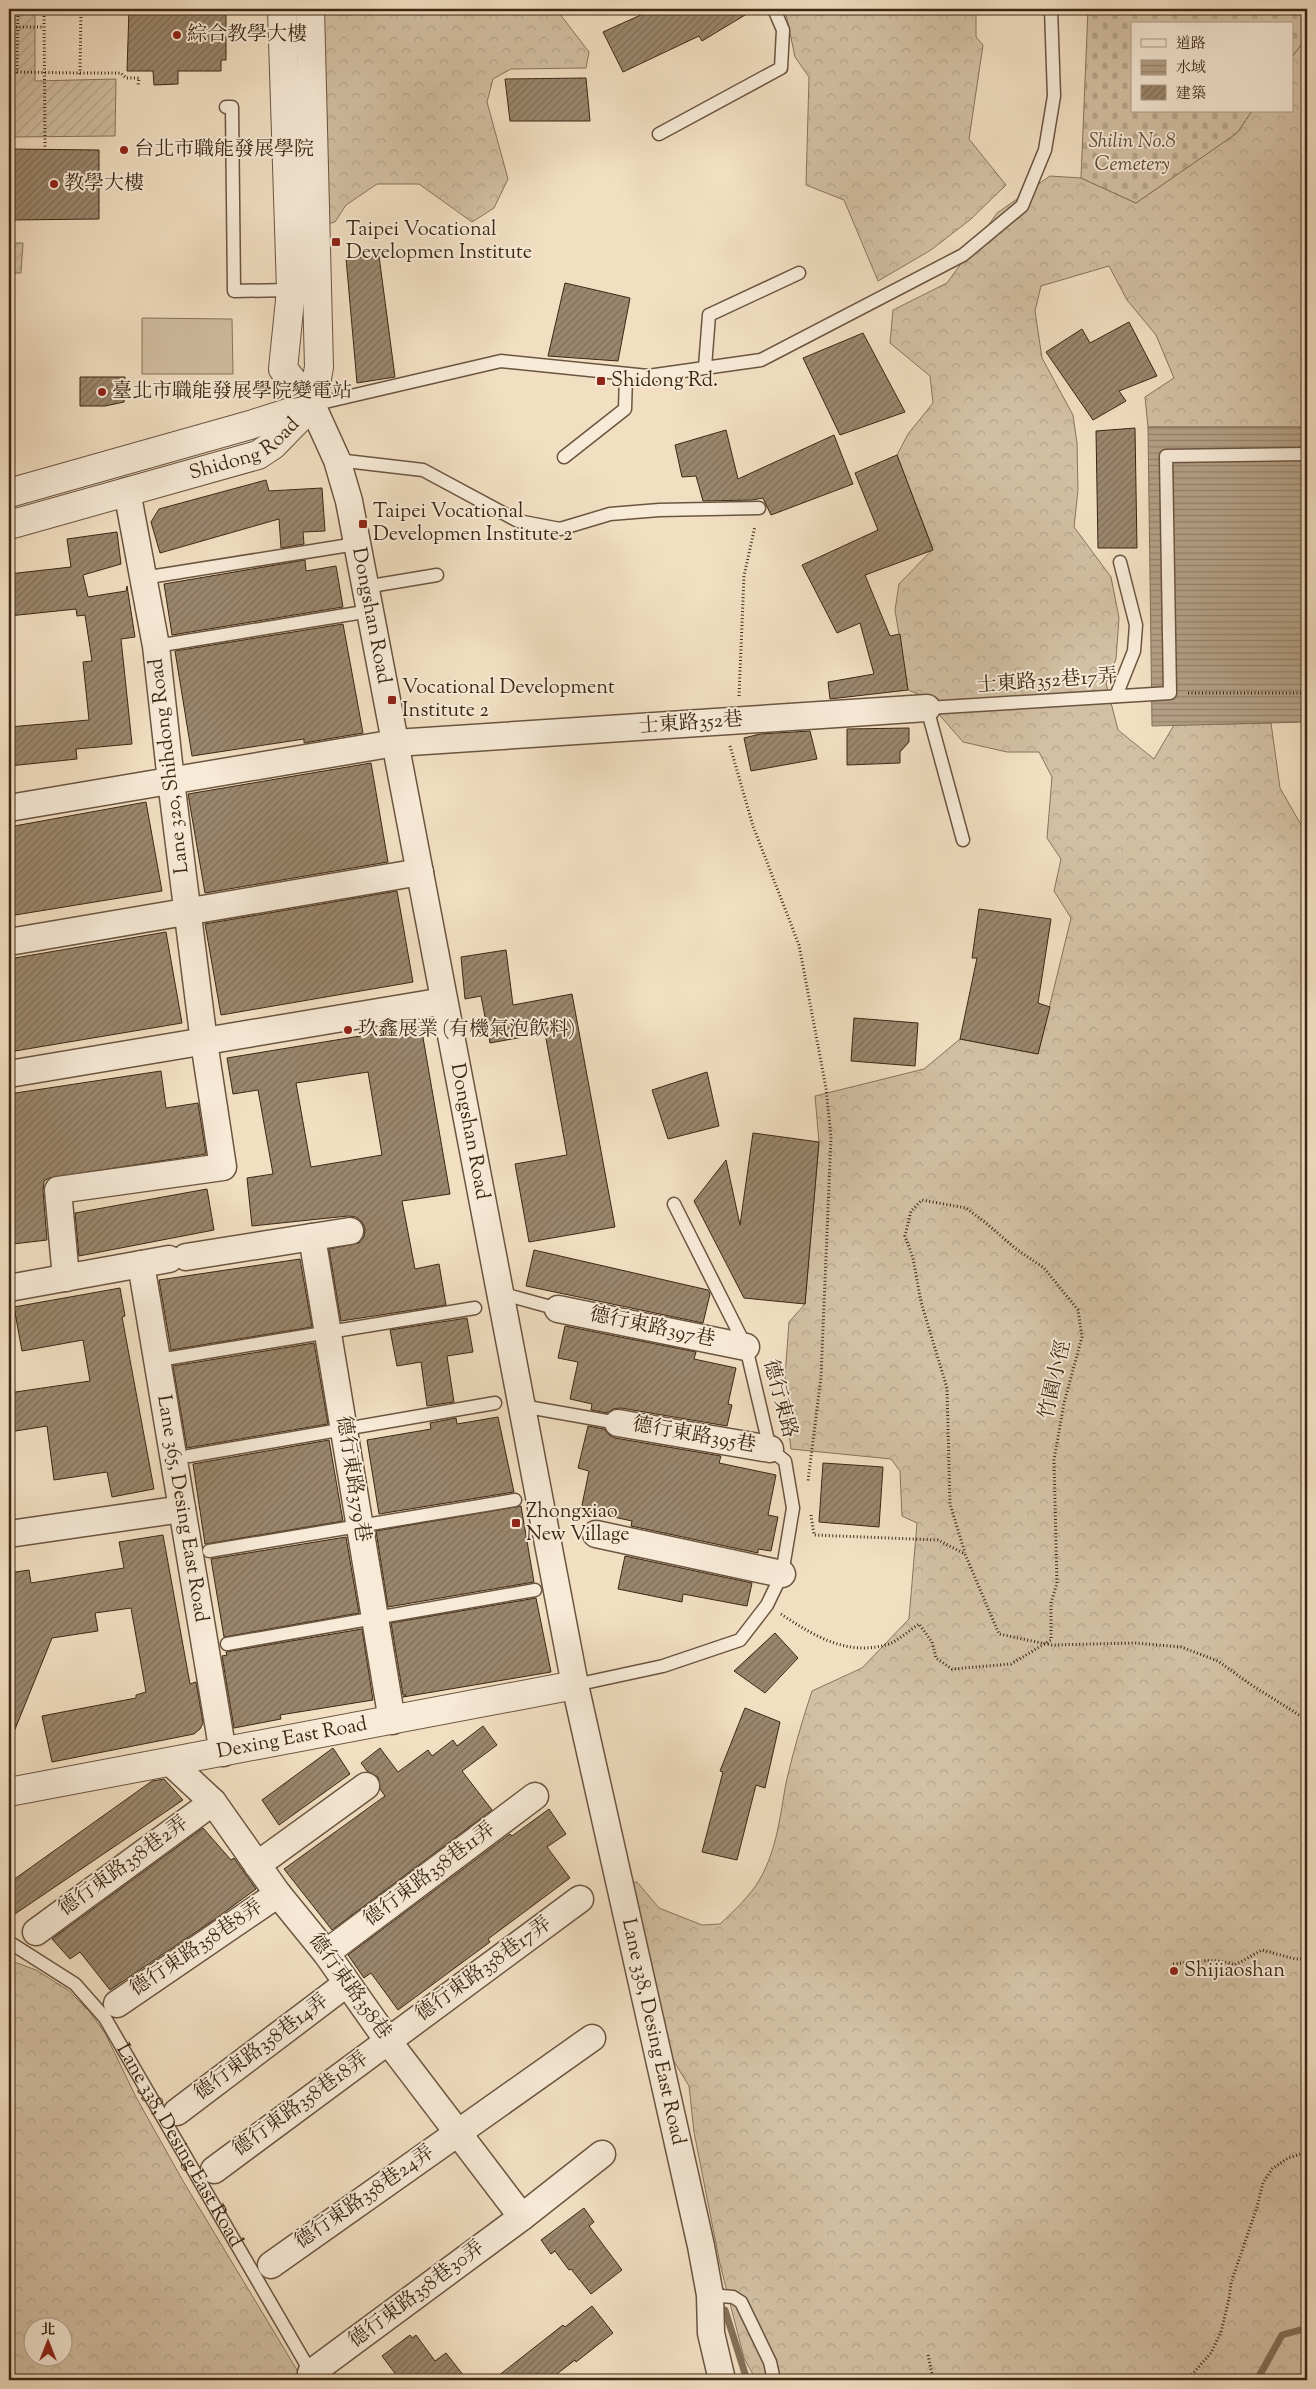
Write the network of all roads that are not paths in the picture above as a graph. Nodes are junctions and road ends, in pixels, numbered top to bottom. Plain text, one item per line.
1 (282, 9) edge
2 (310, 9) edge
3 (774, 9) edge
4 (1051, 9) edge
5 (226, 107) dead end
6 (659, 134) dead end
7 (799, 273) dead end
8 (291, 290) junction
9 (705, 367) junction
10 (626, 375) junction
11 (312, 405) junction
12 (1307, 454) edge
13 (564, 458) dead end
14 (337, 460) junction
15 (127, 491) junction
16 (9, 493) edge
17 (759, 508) road end
18 (9, 525) edge
19 (356, 544) junction
20 (1120, 562) dead end
21 (437, 575) dead end
22 (143, 578) junction
23 (368, 599) junction
24 (156, 646) junction
25 (1116, 696) junction
26 (927, 708) junction
27 (395, 743) junction
28 (170, 781) junction
29 (9, 808) edge
30 (963, 840) dead end
31 (420, 872) junction
32 (188, 911) junction
33 (9, 942) edge
34 (444, 1001) junction
35 (204, 1042) junction
36 (9, 1074) edge
37 (674, 1204) dead end
38 (350, 1231) dead end
39 (312, 1237) junction
40 (141, 1264) junction
41 (66, 1278) junction
42 (9, 1288) edge
43 (500, 1293) junction
44 (475, 1308) dead end
45 (558, 1309) joint
46 (328, 1332) junction
47 (746, 1347) junction
48 (171, 1358) dead end
49 (495, 1404) dead end
50 (522, 1406) junction
51 (618, 1423) joint
52 (344, 1430) junction
53 (770, 1449) junction
54 (189, 1456) dead end
55 (515, 1500) dead end
56 (182, 1509) junction
57 (360, 1526) junction
58 (9, 1534) edge
59 (596, 1534) dead end
60 (209, 1551) dead end
61 (782, 1574) junction
62 (535, 1590) dead end
63 (375, 1618) junction
64 (227, 1644) dead end
65 (575, 1685) junction
66 (392, 1721) junction
67 (223, 1753) junction
68 (170, 1763) junction
69 (366, 1786) dead end
70 (9, 1792) edge
71 (535, 1796) dead end
72 (213, 1802) junction
73 (257, 1865) junction
74 (278, 1894) junction
75 (580, 1899) dead end
76 (36, 1932) dead end
77 (9, 1942) edge
78 (326, 1953) junction
79 (346, 1984) junction
80 (116, 2004) dead end
81 (592, 2038) dead end
82 (388, 2041) junction
83 (177, 2112) dead end
84 (458, 2132) junction
85 (602, 2154) dead end
86 (214, 2170) dead end
87 (522, 2217) junction
88 (272, 2265) dead end
89 (710, 2295) junction
90 (313, 2377) edge
91 (722, 2380) edge
92 (774, 2380) edge

1 - 8 street, Dongshan Road
2 - 11 street
3 - 6 lane
4 - 9 lane
5 - 8 lane
7 - 9 lane
8 - 11 street, Dongshan Road
9 - 10 lane
10 - 11 lane
10 - 13 lane
11 - 14 street, Dongshan Road
11 - 15 street, Shidong Road
11 - 16 street, Shidong Road
12 - 25 lane, 士東路352巷17弄
14 - 17 lane
14 - 19 street, Dongshan Road
15 - 18 street, Shidong Road
15 - 22 street, Lane 320, Shihdong Road
19 - 22 lane
19 - 23 street, Dongshan Road
20 - 25 lane
21 - 23 lane
22 - 24 street, Lane 320, Shihdong Road
23 - 24 lane
23 - 27 street, Dongshan Road
24 - 28 street, Lane 320, Shihdong Road
25 - 26 lane, 士東路352巷17弄
26 - 27 street, 士東路352巷
26 - 30 lane
27 - 28 street, 士東路352巷
27 - 31 street, Dongshan Road
28 - 29 street, 士東路352巷
28 - 32 street, Lane 320, Shihdong Road
31 - 32 street
31 - 34 street, Dongshan Road
32 - 33 street
32 - 35 street, Lane 320, Shihdong Road
34 - 35 street
34 - 43 street, Dongshan Road
35 - 36 street
35 - 41 street, Lane 320, Shihdong Road
37 - 47 lane, 德行東路
38 - 39 street
39 - 40 street
39 - 46 street, 德行東路379巷
40 - 41 street
40 - 56 street, Lane 365, Desing East Road
41 - 42 street
43 - 45 lane
43 - 50 street, Dongshan Road
44 - 46 lane
45 - 47 street, 德行東路397巷
46 - 48 lane
46 - 52 street, 德行東路379巷
47 - 53 lane, 德行東路
49 - 52 lane
50 - 51 lane
50 - 65 street, Dongshan Road
51 - 53 street, 德行東路395巷
52 - 54 lane
52 - 57 street, 德行東路379巷
53 - 61 lane, 德行東路
55 - 57 lane
56 - 58 street
56 - 67 street, Lane 365, Desing East Road
57 - 60 lane
57 - 63 street, 德行東路379巷
59 - 61 street
61 - 65 lane, 德行東路
62 - 63 lane
63 - 64 lane
63 - 66 street, 德行東路379巷
65 - 66 street, Dexing East Road
65 - 89 street, Lane 338, Desing East Road
66 - 67 street, Dexing East Road
67 - 68 street, Dexing East Road
68 - 70 street, Dexing East Road
68 - 72 street, 德行東路358巷
69 - 73 street
71 - 78 street, 德行東路358巷11弄
72 - 73 street, 德行東路358巷
72 - 76 street, 德行東路358巷2弄
73 - 74 street, 德行東路358巷
74 - 78 street, 德行東路358巷
74 - 80 street, 德行東路358巷8弄
75 - 82 street, 德行東路358巷17弄
77 - 90 lane, Lane 338, Desing East Road
78 - 79 street, 德行東路358巷
79 - 82 street, 德行東路358巷
79 - 83 street, 德行東路358巷14弄
81 - 84 street, 德行東路358巷24弄
82 - 84 street, 德行東路358巷
82 - 86 street, 德行東路358巷18弄
84 - 87 street, 德行東路358巷
84 - 88 street, 德行東路358巷24弄
85 - 87 street, 德行東路358巷30弄
87 - 90 street, 德行東路358巷30弄
89 - 91 street, Lane 338, Desing East Road
89 - 92 lane

